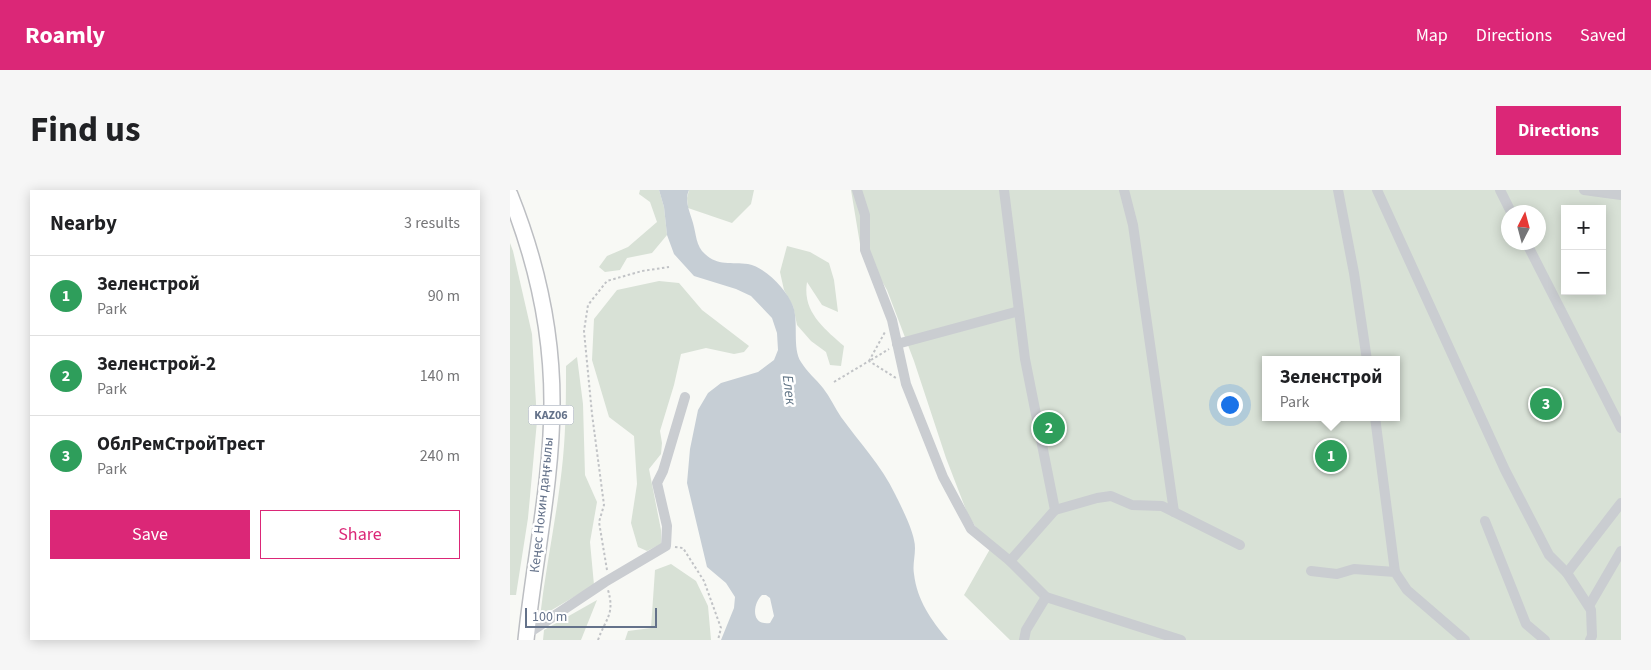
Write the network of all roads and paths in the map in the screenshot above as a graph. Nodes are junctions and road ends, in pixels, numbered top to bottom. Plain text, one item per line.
1 (856, 190) edge
2 (1004, 190) edge
3 (1124, 190) edge
4 (1338, 190) edge
5 (1377, 190) edge
6 (1500, 190) edge
7 (1584, 190) edge
8 (510, 194) edge
9 (1621, 195) edge
10 (1508, 205) edge
11 (1530, 250) edge
12 (669, 267) dead end
13 (1019, 311) junction
14 (892, 320) junction
15 (898, 344) junction
16 (1366, 356) edge
17 (869, 361) junction
18 (834, 382) dead end
19 (906, 384) junction
20 (685, 397) dead end
21 (1376, 421) edge
22 (1621, 428) edge
23 (1621, 502) edge
24 (1055, 510) junction
25 (1174, 512) junction
26 (1485, 522) dead end
27 (666, 546) junction
28 (1240, 546) dead end
29 (1621, 551) edge
30 (1010, 561) junction
31 (1311, 571) dead end
32 (1395, 572) junction
33 (1567, 573) junction
34 (606, 582) junction
35 (1046, 597) junction
36 (1589, 606) junction
37 (526, 637) edge
38 (1594, 639) edge
39 (598, 640) edge
40 (718, 640) edge
41 (1024, 640) edge
42 (1181, 640) edge
43 (1465, 640) edge
44 (1545, 640) edge

1 - 14 lane
2 - 13 lane
3 - 25 lane
4 - 16 lane
5 - 33 lane
6 - 10 lane
7 - 9 lane
8 - 37 highway, Кеңес Нокин даңғылы / KАZ06
11 - 22 lane
12 - 34 path
13 - 15 lane
13 - 24 lane
14 - 15 lane
14 - 17 path
15 - 17 path
15 - 19 lane
17 - 18 path
17 - 19 path
19 - 30 lane
20 - 27 lane
21 - 32 lane
23 - 33 lane
24 - 25 lane
24 - 30 lane
25 - 28 lane
26 - 44 lane
27 - 34 lane
27 - 40 path
29 - 36 lane
30 - 35 lane
31 - 32 lane
32 - 43 lane
33 - 36 lane
34 - 37 lane
34 - 39 path
35 - 41 lane
35 - 42 lane
36 - 38 lane

